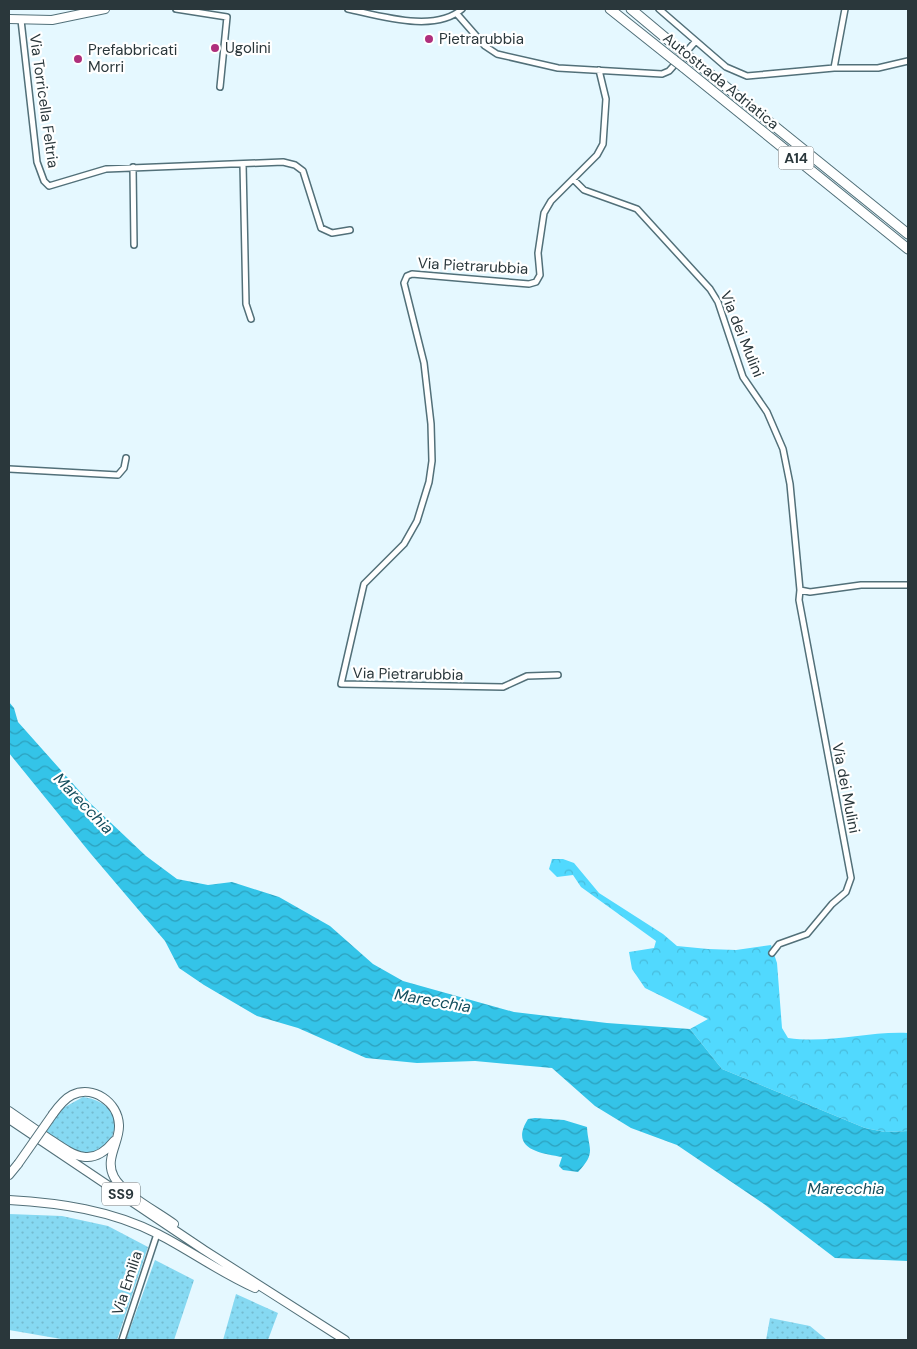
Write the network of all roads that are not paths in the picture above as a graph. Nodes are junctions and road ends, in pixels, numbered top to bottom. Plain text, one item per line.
1 (105, 9) edge
2 (176, 9) edge
3 (348, 9) edge
4 (462, 9) edge
5 (610, 9) edge
6 (631, 9) edge
7 (659, 9) edge
8 (845, 9) edge
9 (457, 14) junction
10 (9, 19) edge
11 (21, 20) junction
12 (695, 42) junction
13 (908, 61) edge
14 (834, 68) junction
15 (599, 70) junction
16 (220, 87) dead end
17 (242, 164) junction
18 (133, 167) junction
19 (573, 179) junction
20 (350, 230) dead end
21 (908, 234) edge
22 (134, 245) dead end
23 (908, 249) edge
24 (251, 319) dead end
25 (126, 458) dead end
26 (9, 469) edge
27 (908, 585) edge
28 (800, 590) junction
29 (558, 674) dead end
30 (772, 953) dead end
31 (9, 1111) edge
32 (9, 1119) edge
33 (117, 1137) junction
34 (9, 1175) edge
35 (9, 1200) edge
36 (157, 1234) junction
37 (204, 1250) junction
38 (278, 1297) junction
39 (122, 1340) edge
40 (345, 1340) edge

1 - 11 main road
2 - 16 street
3 - 9 street
4 - 9 street
5 - 23 highway, Autostrada Adriatica / A14, bridge
6 - 21 highway, Autostrada Adriatica / A14, bridge
7 - 12 street
8 - 14 street
9 - 15 street
10 - 11 main road
11 - 18 street, Via Torricella Feltria
12 - 14 street
12 - 15 street
13 - 14 street
15 - 19 street, Via Pietrarubbia
17 - 18 street, Via Torricella Feltria
17 - 20 street, Via Torricella Feltria
17 - 24 street
18 - 22 street
19 - 28 street, Via dei Mulini
19 - 29 street, Via Pietrarubbia
25 - 26 street
27 - 28 street
28 - 30 street, Via dei Mulini
31 - 33 main road
32 - 37 main road, SS9
33 - 34 main road, bridge
33 - 37 main road
35 - 36 main road
36 - 38 main road
36 - 39 street, Via Emilia
37 - 38 main road, SS9
38 - 40 main road, SS9

